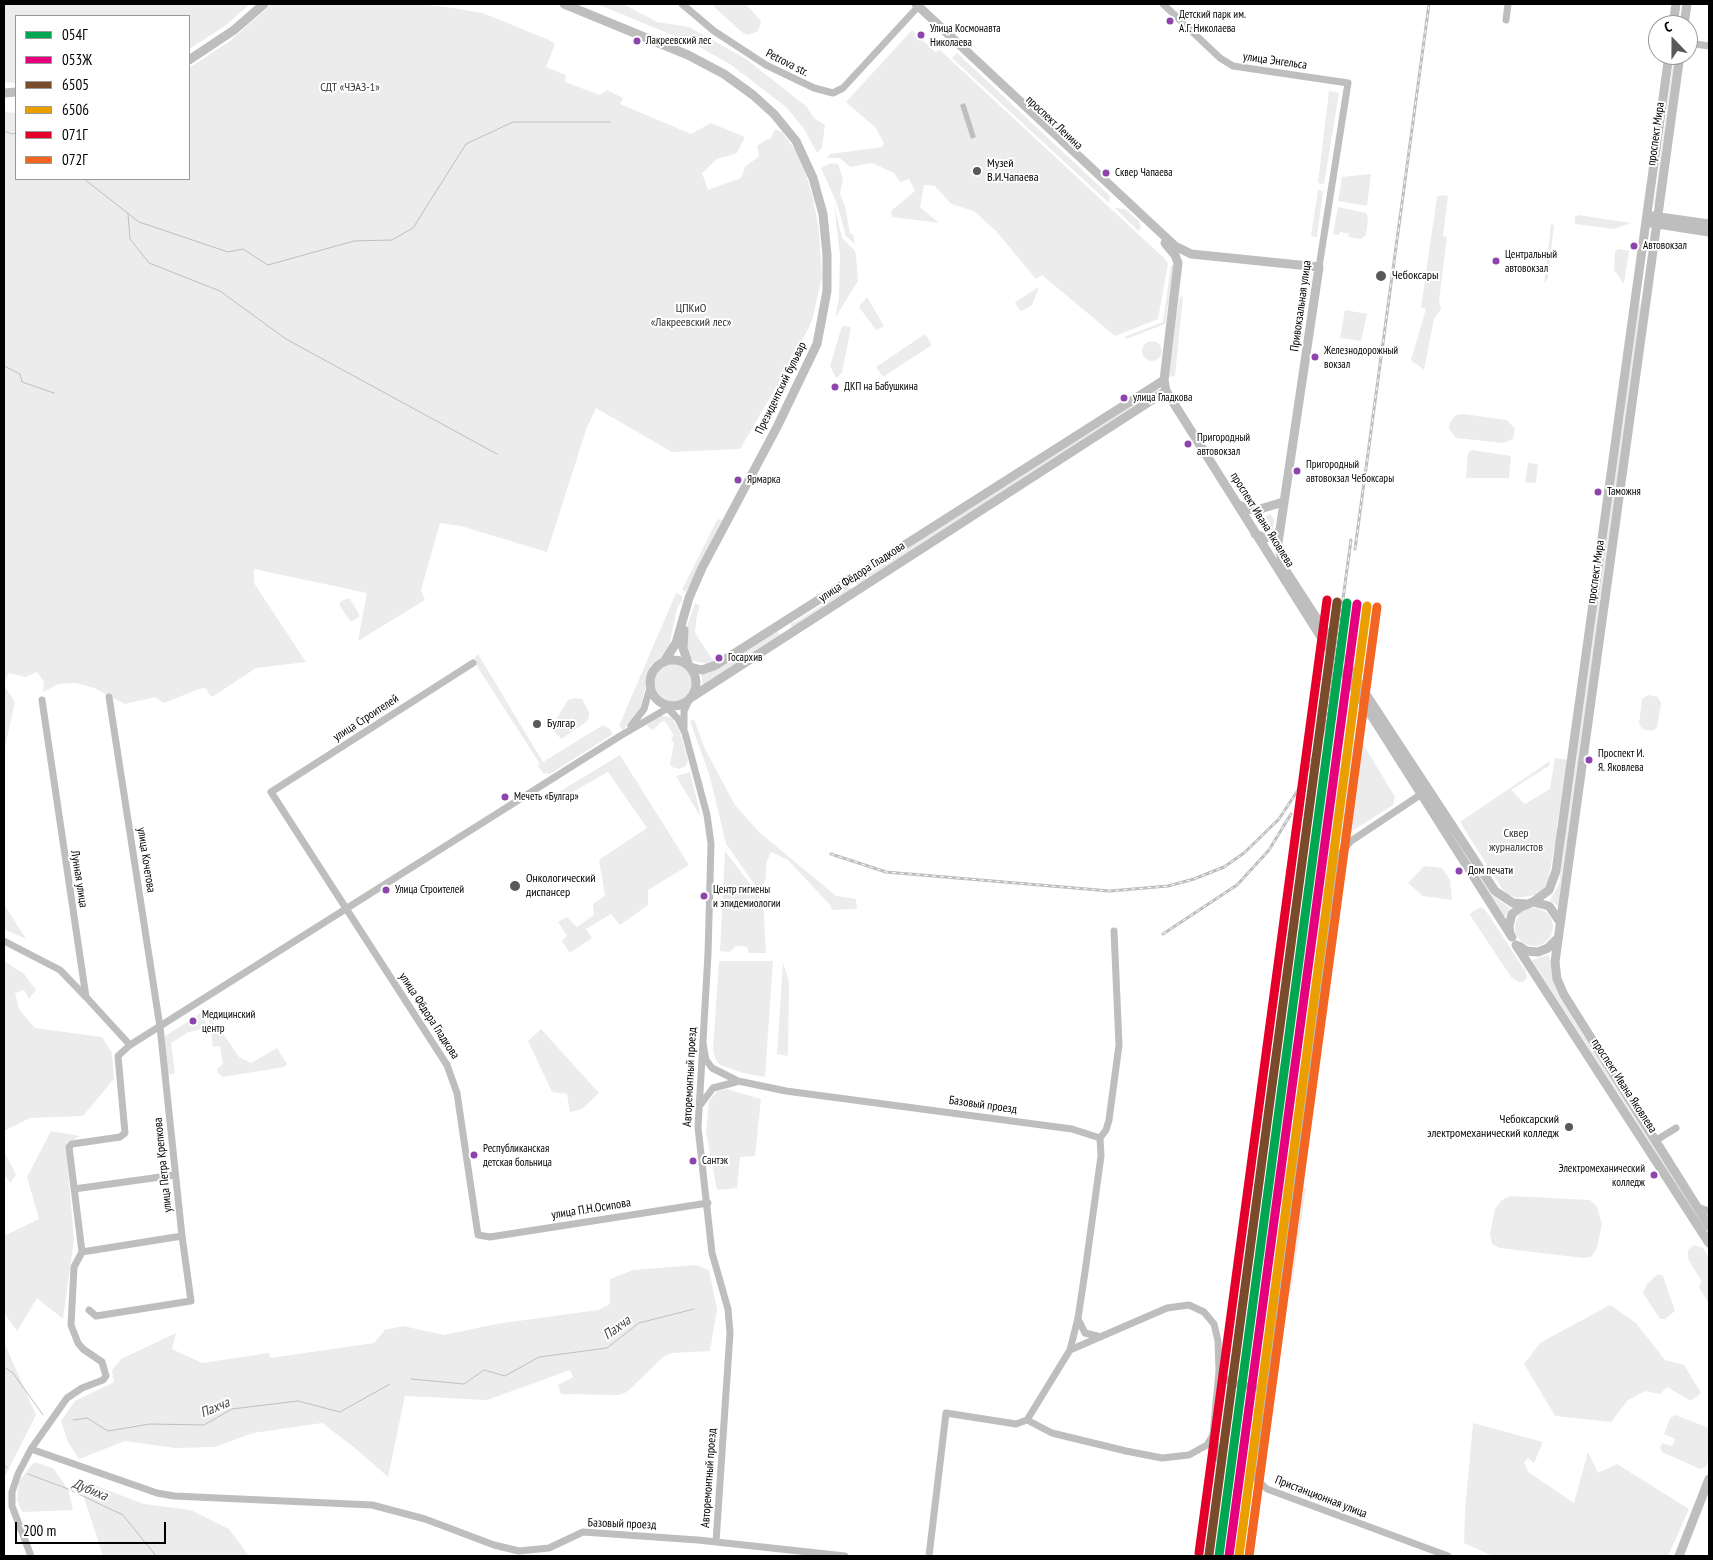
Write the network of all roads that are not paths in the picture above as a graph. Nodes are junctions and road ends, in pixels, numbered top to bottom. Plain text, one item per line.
1 (256, 4) edge
2 (264, 4) edge
3 (564, 4) edge
4 (576, 4) edge
5 (682, 4) edge
6 (1163, 4) edge
7 (1508, 4) edge
8 (916, 5) edge
9 (1506, 20) dead end
10 (190, 52) edge
11 (190, 59) edge
12 (1668, 65) edge
13 (1679, 65) edge
14 (1348, 83) joint
15 (1646, 219) junction
16 (1657, 221) junction
17 (1709, 224) edge
18 (1709, 232) edge
19 (1191, 254) junction
20 (1178, 263) junction
21 (1319, 267) junction
22 (1635, 302) junction
23 (1646, 304) junction
24 (1164, 380) junction
25 (1166, 391) junction
26 (766, 453) junction
27 (1040, 459) junction
28 (1046, 468) junction
29 (1283, 502) junction
30 (1239, 505) junction
31 (1279, 532) junction
32 (1256, 534) junction
33 (850, 580) junction
34 (856, 590) junction
35 (781, 624) junction
36 (788, 634) junction
37 (664, 662) junction
38 (473, 663) dead end
39 (689, 666) junction
40 (651, 684) junction
41 (109, 697) dead end
42 (691, 697) junction
43 (42, 700) dead end
44 (668, 706) junction
45 (685, 733) junction
46 (620, 736) junction
47 (271, 792) joint
48 (1420, 795) junction
49 (1529, 903) junction
50 (346, 910) junction
51 (1560, 922) junction
52 (1114, 931) dead end
53 (1558, 939) junction
54 (4, 941) edge
55 (1514, 941) junction
56 (86, 997) junction
57 (160, 1027) junction
58 (703, 1043) junction
59 (130, 1045) junction
60 (738, 1081) junction
61 (700, 1106) junction
62 (1676, 1128) dead end
63 (1100, 1138) junction
64 (1655, 1141) junction
65 (175, 1175) junction
66 (74, 1189) junction
67 (708, 1203) junction
68 (1697, 1207) junction
69 (1709, 1211) edge
70 (1709, 1226) edge
71 (478, 1235) joint
72 (182, 1236) junction
73 (1709, 1243) edge
74 (82, 1252) junction
75 (89, 1310) dead end
76 (1078, 1318) junction
77 (1101, 1336) junction
78 (1070, 1350) junction
79 (1219, 1371) junction
80 (1226, 1380) junction
81 (1218, 1382) junction
82 (1266, 1390) junction
83 (1027, 1420) junction
84 (1213, 1435) junction
85 (31, 1449) junction
86 (1709, 1479) edge
87 (716, 1542) junction
88 (31, 1556) edge
89 (845, 1556) edge
90 (929, 1556) edge
91 (1208, 1556) edge
92 (1448, 1556) edge
93 (1679, 1556) edge

1 - 10 main road
2 - 11 main road
3 - 26 main road, Президентский бульвар
4 - 26 main road, Президентский бульвар
5 - 8 street, Petrova str.
6 - 14 street, улица Энгельса
7 - 9 street
8 - 19 main road, проспект Ленина
8 - 20 main road, проспект Ленина
12 - 15 main road, проспект Мира
13 - 16 main road, проспект Мира
14 - 21 street, Привокзальная улица
15 - 16 main road
15 - 22 main road, проспект Мира
16 - 17 main road
16 - 18 main road
16 - 23 main road, проспект Мира
19 - 20 main road
19 - 21 main road, проспект Ленина
20 - 24 main road
21 - 29 main road, Привокзальная улица
22 - 23 main road
22 - 49 main road, проспект Мира
23 - 51 main road, проспект Мира
24 - 25 main road, проспект Ивана Яковлева
24 - 27 main road, улица Фёдора Гладкова
25 - 28 main road, улица Фёдора Гладкова
25 - 30 main road, проспект Ивана Яковлева
26 - 37 main road, Президентский бульвар
26 - 39 main road, Президентский бульвар
27 - 28 main road
27 - 33 main road, улица Фёдора Гладкова
28 - 34 main road, улица Фёдора Гладкова
29 - 30 main road
29 - 31 main road, Привокзальная улица
30 - 32 main road, проспект Ивана Яковлева
31 - 32 main road
31 - 32 main road, проспект Ивана Яковлева
33 - 34 main road
33 - 35 main road, улица Фёдора Гладкова
34 - 36 main road, улица Фёдора Гладкова
35 - 36 main road
35 - 39 main road, улица Фёдора Гладкова
36 - 42 main road, улица Фёдора Гладкова
37 - 39 main road
37 - 40 main road
38 - 47 street, улица Строителей
39 - 42 main road
40 - 44 main road
40 - 46 street
41 - 57 street, улица Кочетова
42 - 44 main road
42 - 45 street, Авторемонтный проезд
43 - 56 street, Лунная улица
44 - 45 street, Авторемонтный проезд
44 - 46 street
45 - 58 street, Авторемонтный проезд
46 - 50 street
47 - 50 street, улица Фёдора Гладкова
48 - 49 main road, проспект Ивана Яковлева
48 - 55 main road, проспект Ивана Яковлева
48 - 82 street, Пристанционная улица
49 - 51 main road
49 - 55 main road
50 - 57 street
50 - 71 street, улица Фёдора Гладкова
51 - 53 main road
52 - 63 street
53 - 55 main road
53 - 64 main road, проспект Ивана Яковлева
54 - 56 street
55 - 73 main road, проспект Ивана Яковлева
56 - 59 street
57 - 59 street
57 - 65 street, улица Петра Крепкова
58 - 60 street, Базовый проезд
58 - 61 street, Авторемонтный проезд
59 - 66 street
60 - 61 street
60 - 63 street, Базовый проезд
61 - 67 street, Авторемонтный проезд
62 - 64 street
63 - 76 street
64 - 68 main road, проспект Ивана Яковлева
65 - 66 street
65 - 72 street, улица Петра Крепкова
66 - 74 street
67 - 71 street, улица П.Н.Осипова
67 - 87 street, Авторемонтный проезд
68 - 69 street
68 - 70 main road, проспект Ивана Яковлева
72 - 74 street
72 - 75 street, улица Петра Крепкова
74 - 85 street
76 - 77 street
76 - 78 street
77 - 78 street
77 - 79 street
78 - 83 street
79 - 80 street
79 - 81 street
80 - 81 street
80 - 82 street
81 - 84 street
82 - 92 street, Пристанционная улица
83 - 84 street
83 - 90 street
84 - 91 street
85 - 87 street, Базовый проезд
85 - 88 street
86 - 93 main road
87 - 89 street, Базовый проезд

